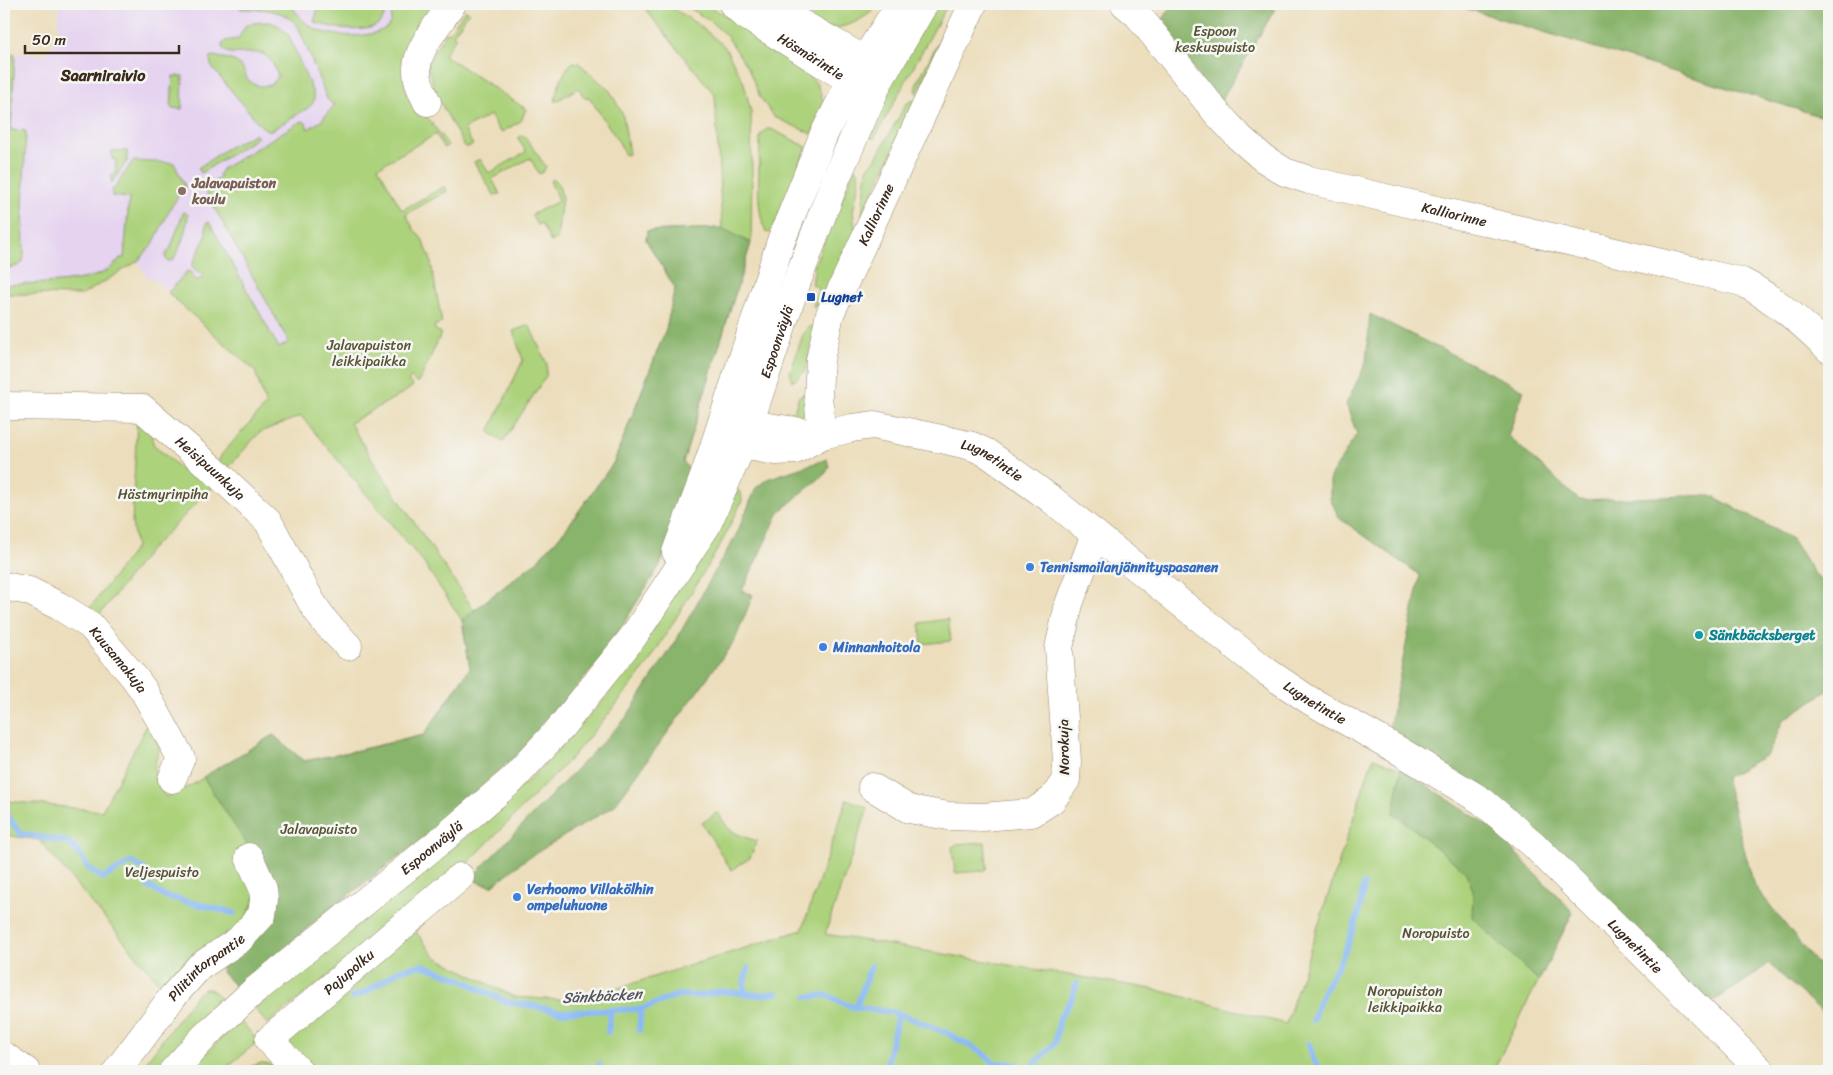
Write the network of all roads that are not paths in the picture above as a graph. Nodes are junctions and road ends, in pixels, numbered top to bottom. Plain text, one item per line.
1 (452, 4) edge
2 (733, 4) edge
3 (767, 4) edge
4 (900, 4) edge
5 (924, 4) edge
6 (973, 4) edge
7 (1125, 4) edge
8 (857, 70) junction
9 (878, 83) junction
10 (428, 102) dead end
11 (1829, 350) edge
12 (4, 406) edge
13 (720, 428) junction
14 (745, 435) junction
15 (822, 435) junction
16 (1095, 534) junction
17 (4, 586) edge
18 (661, 594) junction
19 (348, 646) dead end
20 (172, 779) dead end
21 (872, 787) dead end
22 (249, 857) dead end
23 (460, 877) dead end
24 (4, 1056) edge
25 (26, 1071) edge
26 (117, 1071) edge
27 (173, 1071) edge
28 (299, 1071) edge
29 (1761, 1071) edge

1 - 10 street
2 - 8 street, Hösmärintie
3 - 8 street, Hösmärintie
4 - 8 street, Espoonväylä
5 - 9 street, Espoonväylä
6 - 15 street, Kalliorinne
7 - 11 street, Kalliorinne
8 - 9 street, Hösmärintie
8 - 13 street, Espoonväylä
9 - 14 street, Espoonväylä
12 - 19 street, Heisipuunkuja
13 - 14 street, Lugnetintie
13 - 18 street, Espoonväylä
14 - 15 street, Lugnetintie
14 - 18 street, Espoonväylä
15 - 16 street, Lugnetintie
16 - 21 street, Norokuja
16 - 29 street, Lugnetintie
17 - 20 street, Kuusamakuja
18 - 27 street, Espoonväylä
22 - 26 street, Pliitintorpantie
23 - 28 street, Pajupolku
24 - 25 street

